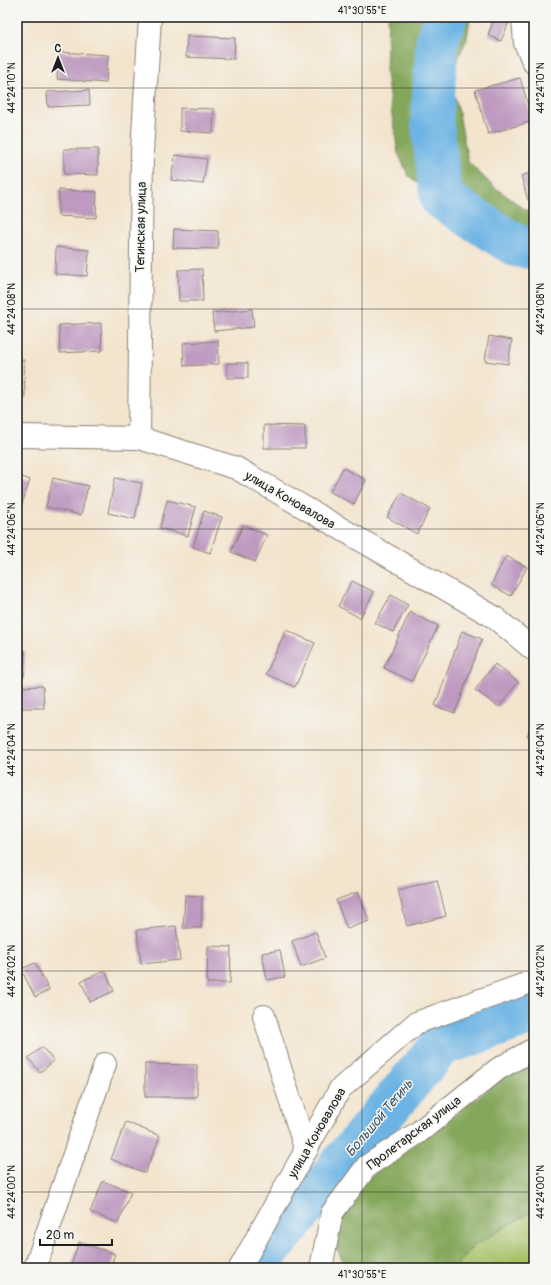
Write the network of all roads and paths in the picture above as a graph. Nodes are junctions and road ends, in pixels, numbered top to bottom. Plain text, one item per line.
1 (150, 17) edge
2 (523, 17) edge
3 (534, 63) edge
4 (17, 436) edge
5 (138, 438) junction
6 (534, 650) edge
7 (534, 981) edge
8 (264, 1016) dead end
9 (534, 1049) edge
10 (105, 1064) dead end
11 (306, 1151) junction
12 (35, 1268) edge
13 (240, 1268) edge
14 (321, 1268) edge

1 - 5 street, Тегинская улица
2 - 3 street
4 - 5 street, улица Коновалова
5 - 6 street, улица Коновалова
7 - 11 street, улица Коновалова
8 - 11 street
9 - 14 street, Пролетарская улица
10 - 12 street
11 - 13 street, улица Коновалова

